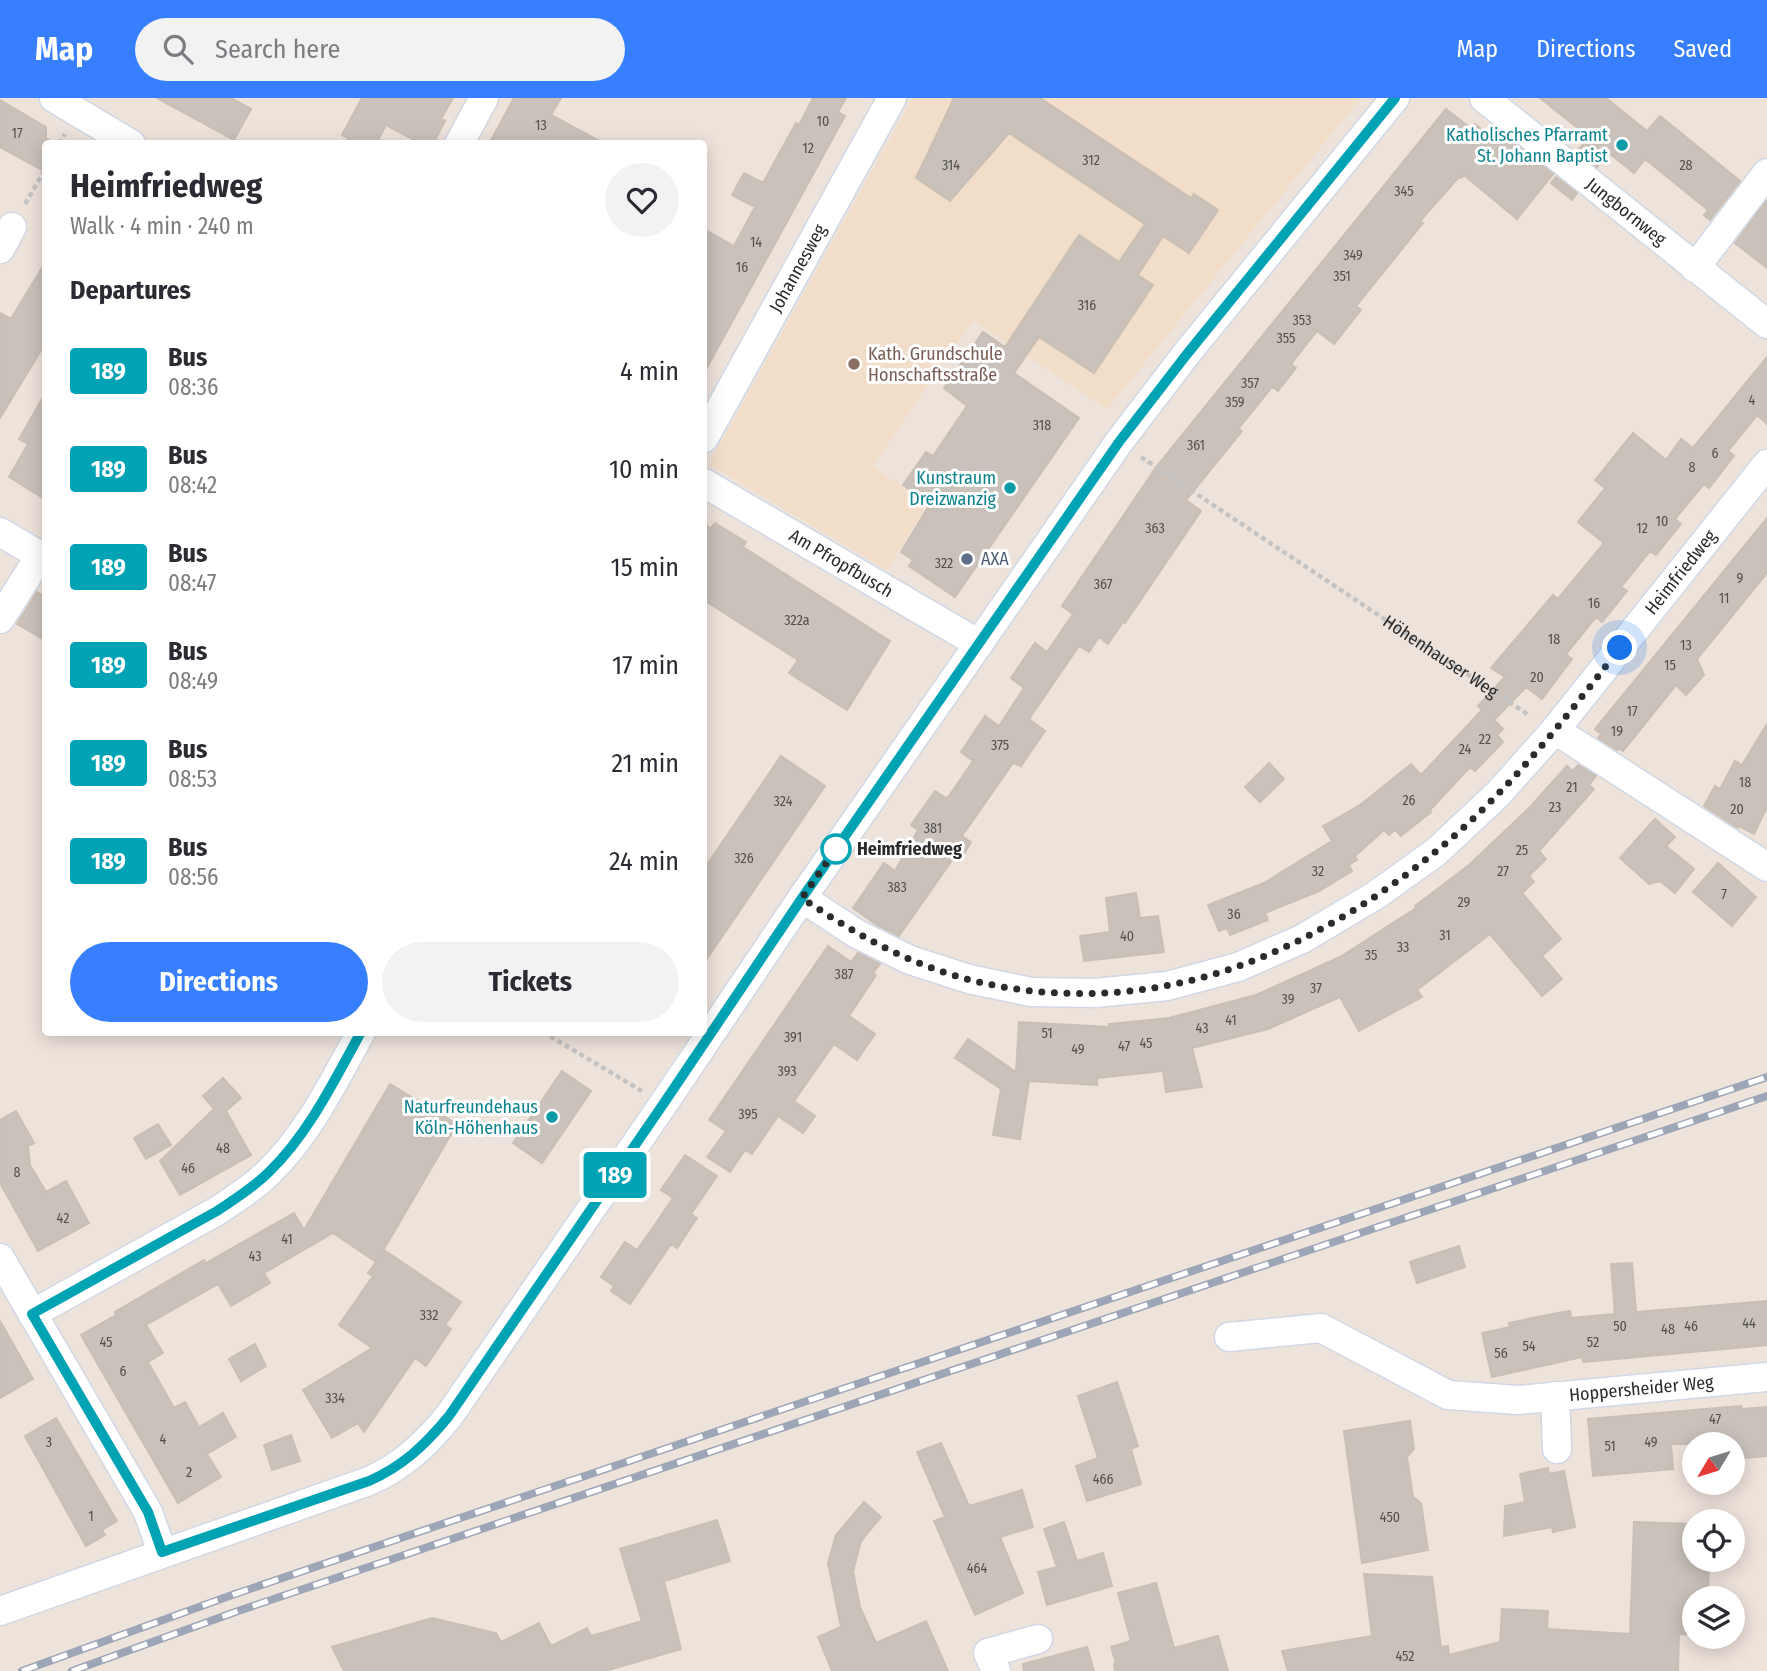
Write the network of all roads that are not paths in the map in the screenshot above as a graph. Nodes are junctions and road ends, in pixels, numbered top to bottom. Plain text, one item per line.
1 (484, 98) edge
2 (892, 98) edge
3 (1395, 98) edge
4 (1484, 98) edge
5 (72, 103) edge
6 (125, 140) edge
7 (461, 140) edge
8 (1767, 173) edge
9 (1695, 268) junction
10 (1767, 324) edge
11 (707, 433) edge
12 (1767, 464) edge
13 (707, 485) edge
14 (0, 533) edge
15 (37, 554) edge
16 (0, 590) edge
17 (0, 619) edge
18 (979, 644) junction
19 (1555, 730) junction
20 (1767, 867) edge
21 (802, 898) junction
22 (359, 1036) edge
23 (4, 1274) edge
24 (32, 1314) junction
25 (1229, 1337) dead end
26 (1767, 1377) edge
27 (1555, 1396) junction
28 (1557, 1449) dead end
29 (162, 1552) junction
30 (0, 1611) edge
31 (1038, 1639) dead end
32 (996, 1671) edge

1 - 7 street
2 - 11 street, Johannesweg
3 - 18 street
4 - 9 street, Jungbornweg
5 - 6 street
8 - 9 street
9 - 10 street, Jungbornweg
12 - 19 street, Heimfriedweg
13 - 18 street, Am Pfropfbusch
14 - 15 street
15 - 16 street
15 - 17 street
18 - 21 street
19 - 20 street
19 - 21 street, Heimfriedweg
21 - 29 street
22 - 24 street
23 - 24 street
24 - 29 street
25 - 27 street, Hoppersheider Weg
26 - 27 street, Hoppersheider Weg
27 - 28 street
29 - 30 street
31 - 32 street

